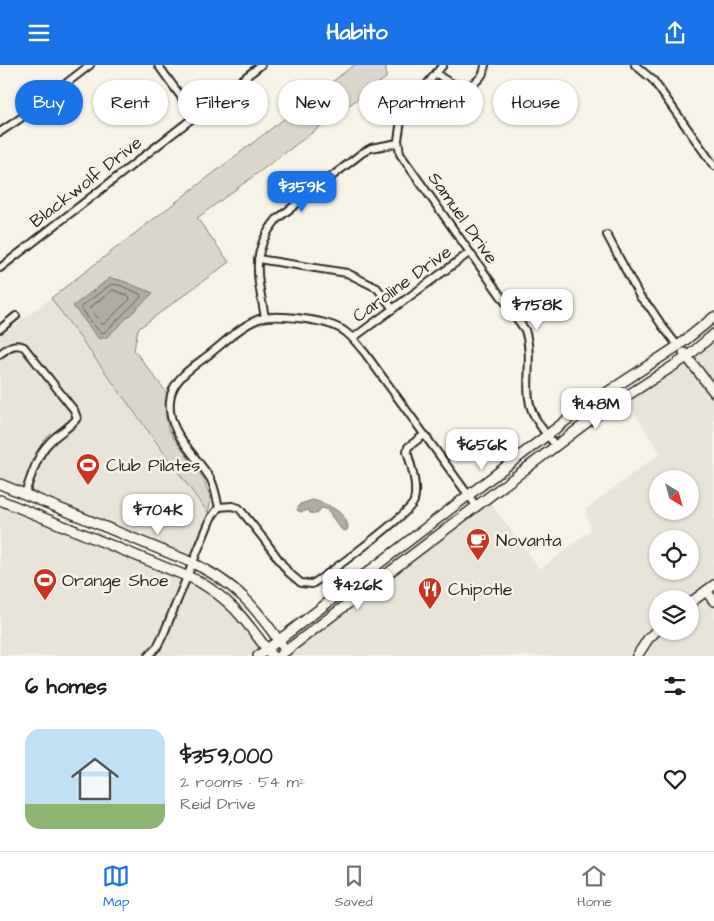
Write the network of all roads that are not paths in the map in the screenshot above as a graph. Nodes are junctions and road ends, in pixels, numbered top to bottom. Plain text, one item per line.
1 (90, 65) edge
2 (158, 65) edge
3 (261, 65) edge
4 (443, 65) edge
5 (485, 65) edge
6 (635, 65) edge
7 (436, 73) junction
8 (241, 80) edge
9 (178, 93) edge
10 (183, 125) edge
11 (0, 132) edge
12 (398, 143) junction
13 (714, 166) edge
14 (607, 235) dead end
15 (469, 253) junction
16 (258, 259) junction
17 (0, 268) edge
18 (393, 309) junction
19 (16, 316) dead end
20 (266, 317) junction
21 (714, 317) edge
22 (0, 329) edge
23 (714, 334) edge
24 (353, 338) junction
25 (678, 346) junction
26 (0, 354) edge
27 (686, 357) junction
28 (714, 392) edge
29 (424, 435) junction
30 (547, 435) junction
31 (556, 446) junction
32 (0, 484) edge
33 (24, 493) junction
34 (469, 496) junction
35 (0, 500) edge
36 (218, 507) junction
37 (476, 507) junction
38 (193, 563) junction
39 (187, 577) junction
40 (714, 585) edge
41 (706, 591) junction
42 (699, 596) edge
43 (714, 601) edge
44 (279, 640) junction
45 (649, 640) edge
46 (270, 653) edge
47 (283, 653) edge
48 (148, 656) edge
49 (258, 656) edge
50 (637, 656) edge

1 - 11 street
2 - 9 street
3 - 8 street, Blackwolf Drive
4 - 7 street
5 - 7 street
6 - 13 street
7 - 12 street
10 - 17 street, Blackwolf Drive
12 - 15 street, Samuel Drive
12 - 16 street
14 - 25 street
15 - 18 street, Caroline Drive
15 - 30 street, Samuel Drive
16 - 18 street
16 - 20 street
18 - 24 street, Caroline Drive
19 - 22 street
20 - 24 street
20 - 36 street
21 - 25 street
23 - 27 street
24 - 29 street
25 - 27 street
25 - 30 street
26 - 33 street
27 - 28 street
27 - 31 street
29 - 34 street
29 - 36 street
30 - 31 street, Samuel Drive
30 - 34 street
31 - 37 street
32 - 33 street
33 - 38 street
34 - 37 street
34 - 44 street
35 - 39 street
36 - 38 street
37 - 47 street
38 - 39 street
38 - 44 street
39 - 46 street
39 - 48 street
40 - 41 street
41 - 42 street
41 - 43 street
44 - 46 street
44 - 47 street
45 - 50 street
46 - 49 street

